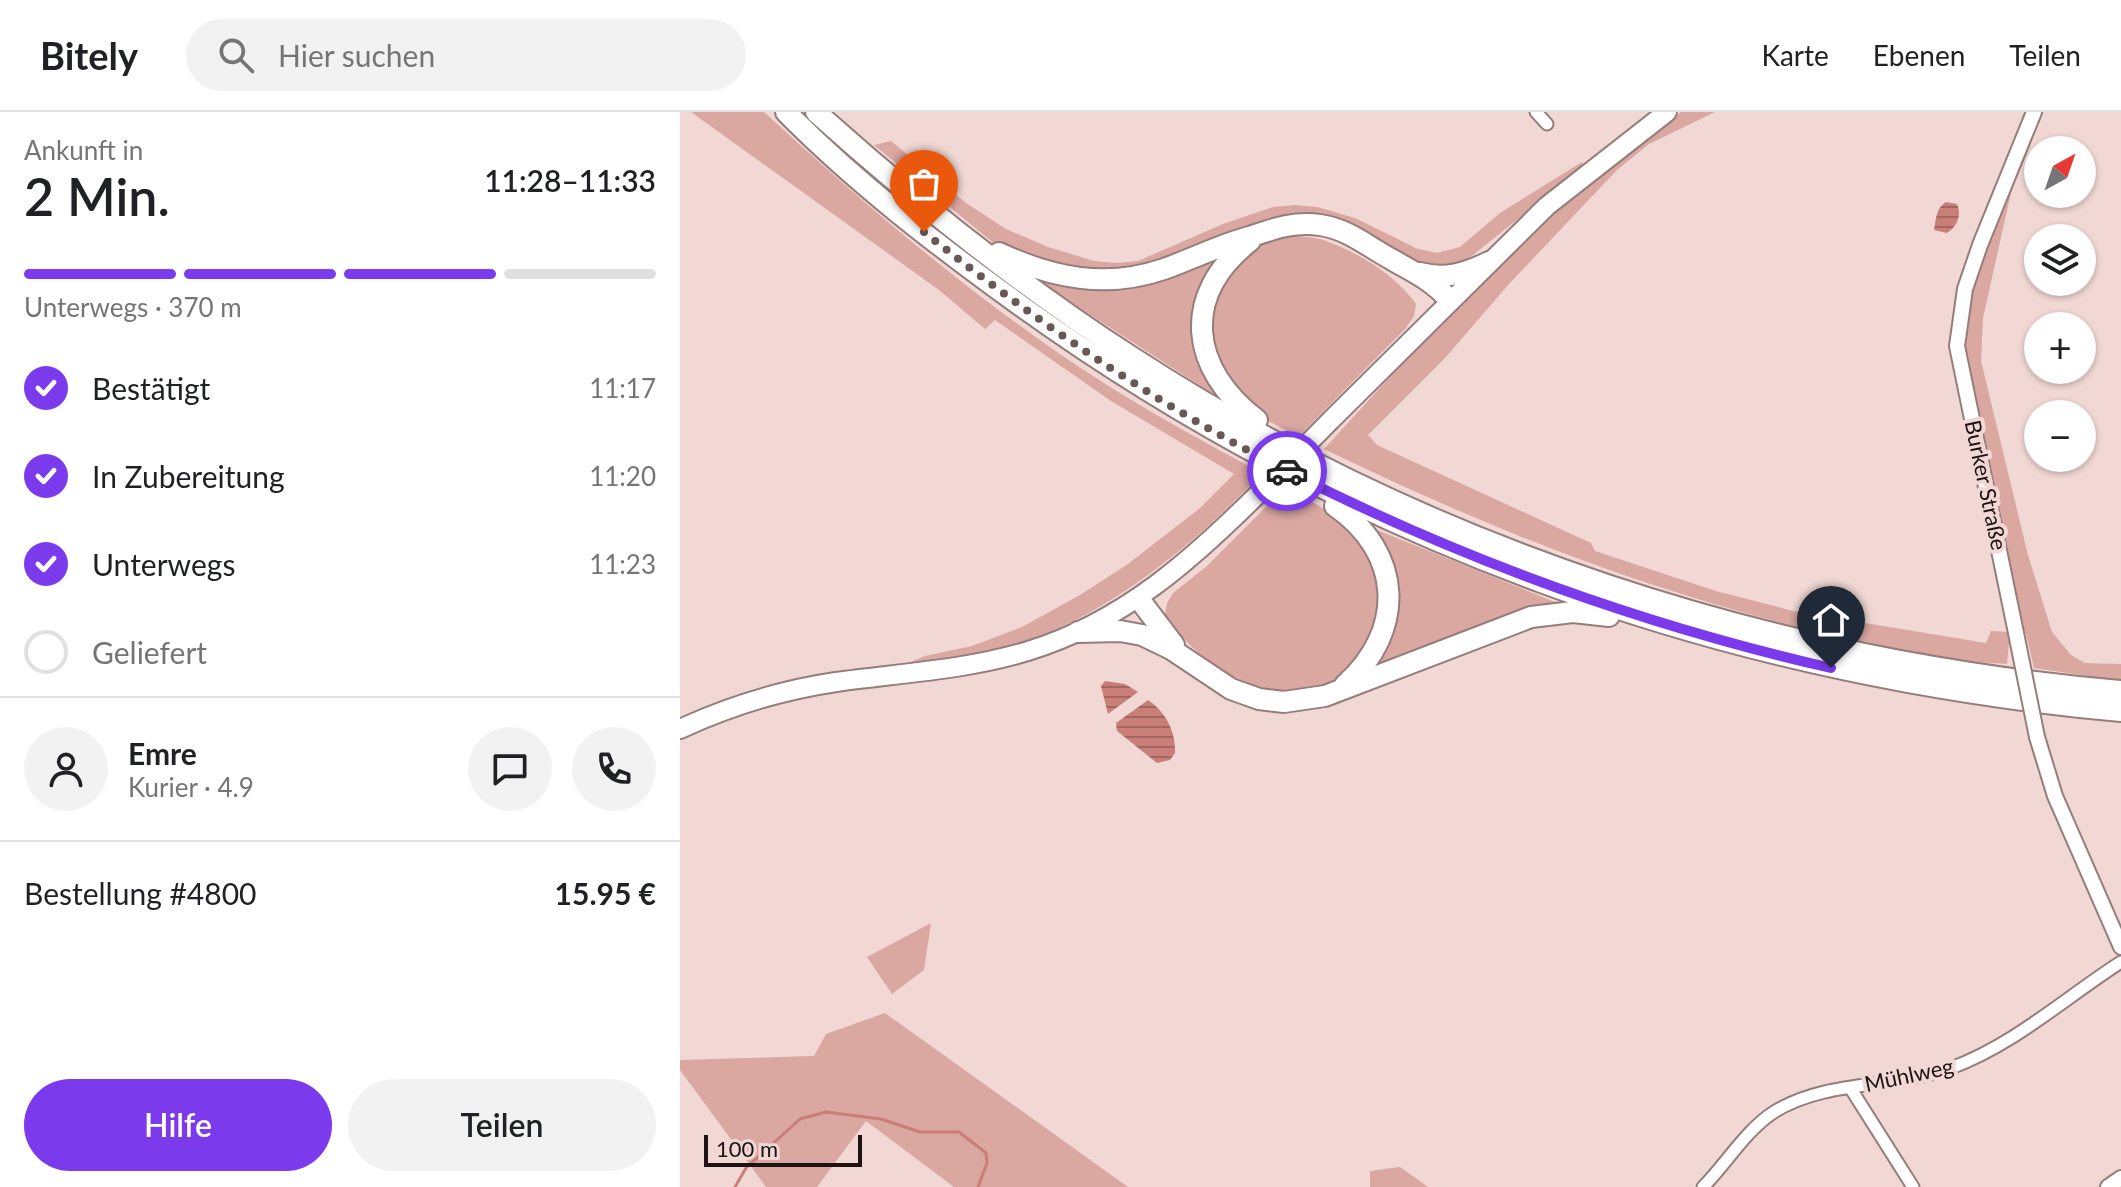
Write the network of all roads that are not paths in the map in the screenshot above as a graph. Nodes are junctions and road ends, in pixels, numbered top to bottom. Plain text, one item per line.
1 (786, 112) edge
2 (816, 112) edge
3 (1536, 112) edge
4 (1667, 112) edge
5 (2034, 112) edge
6 (1547, 124) dead end
7 (959, 234) junction
8 (1260, 234) junction
9 (1391, 259) junction
10 (1489, 262) junction
11 (1419, 272) junction
12 (1446, 304) junction
13 (1320, 464) junction
14 (1276, 465) junction
15 (1139, 599) junction
16 (1645, 619) junction
17 (1078, 632) junction
18 (1188, 659) junction
19 (1338, 691) junction
20 (2121, 691) edge
21 (2121, 711) edge
22 (680, 729) edge
23 (2121, 947) edge
24 (2121, 962) edge
25 (1851, 1089) dead end
26 (2121, 1178) edge
27 (1703, 1187) edge
28 (1913, 1187) edge
29 (2108, 1187) edge

1 - 14 highway
2 - 7 highway
3 - 6 street
4 - 10 main road
5 - 23 street, Burker Straße, bridge
7 - 8 highway
7 - 13 highway
8 - 9 highway
8 - 13 highway
9 - 11 highway
9 - 12 highway
10 - 11 highway
10 - 12 main road
11 - 12 highway
12 - 15 main road, bridge
13 - 20 highway
14 - 16 highway
14 - 19 highway
15 - 17 main road
15 - 18 highway
16 - 19 highway
16 - 21 highway
17 - 18 highway
17 - 22 main road
18 - 19 highway
24 - 27 street, Mühlweg
25 - 28 street
26 - 29 street

